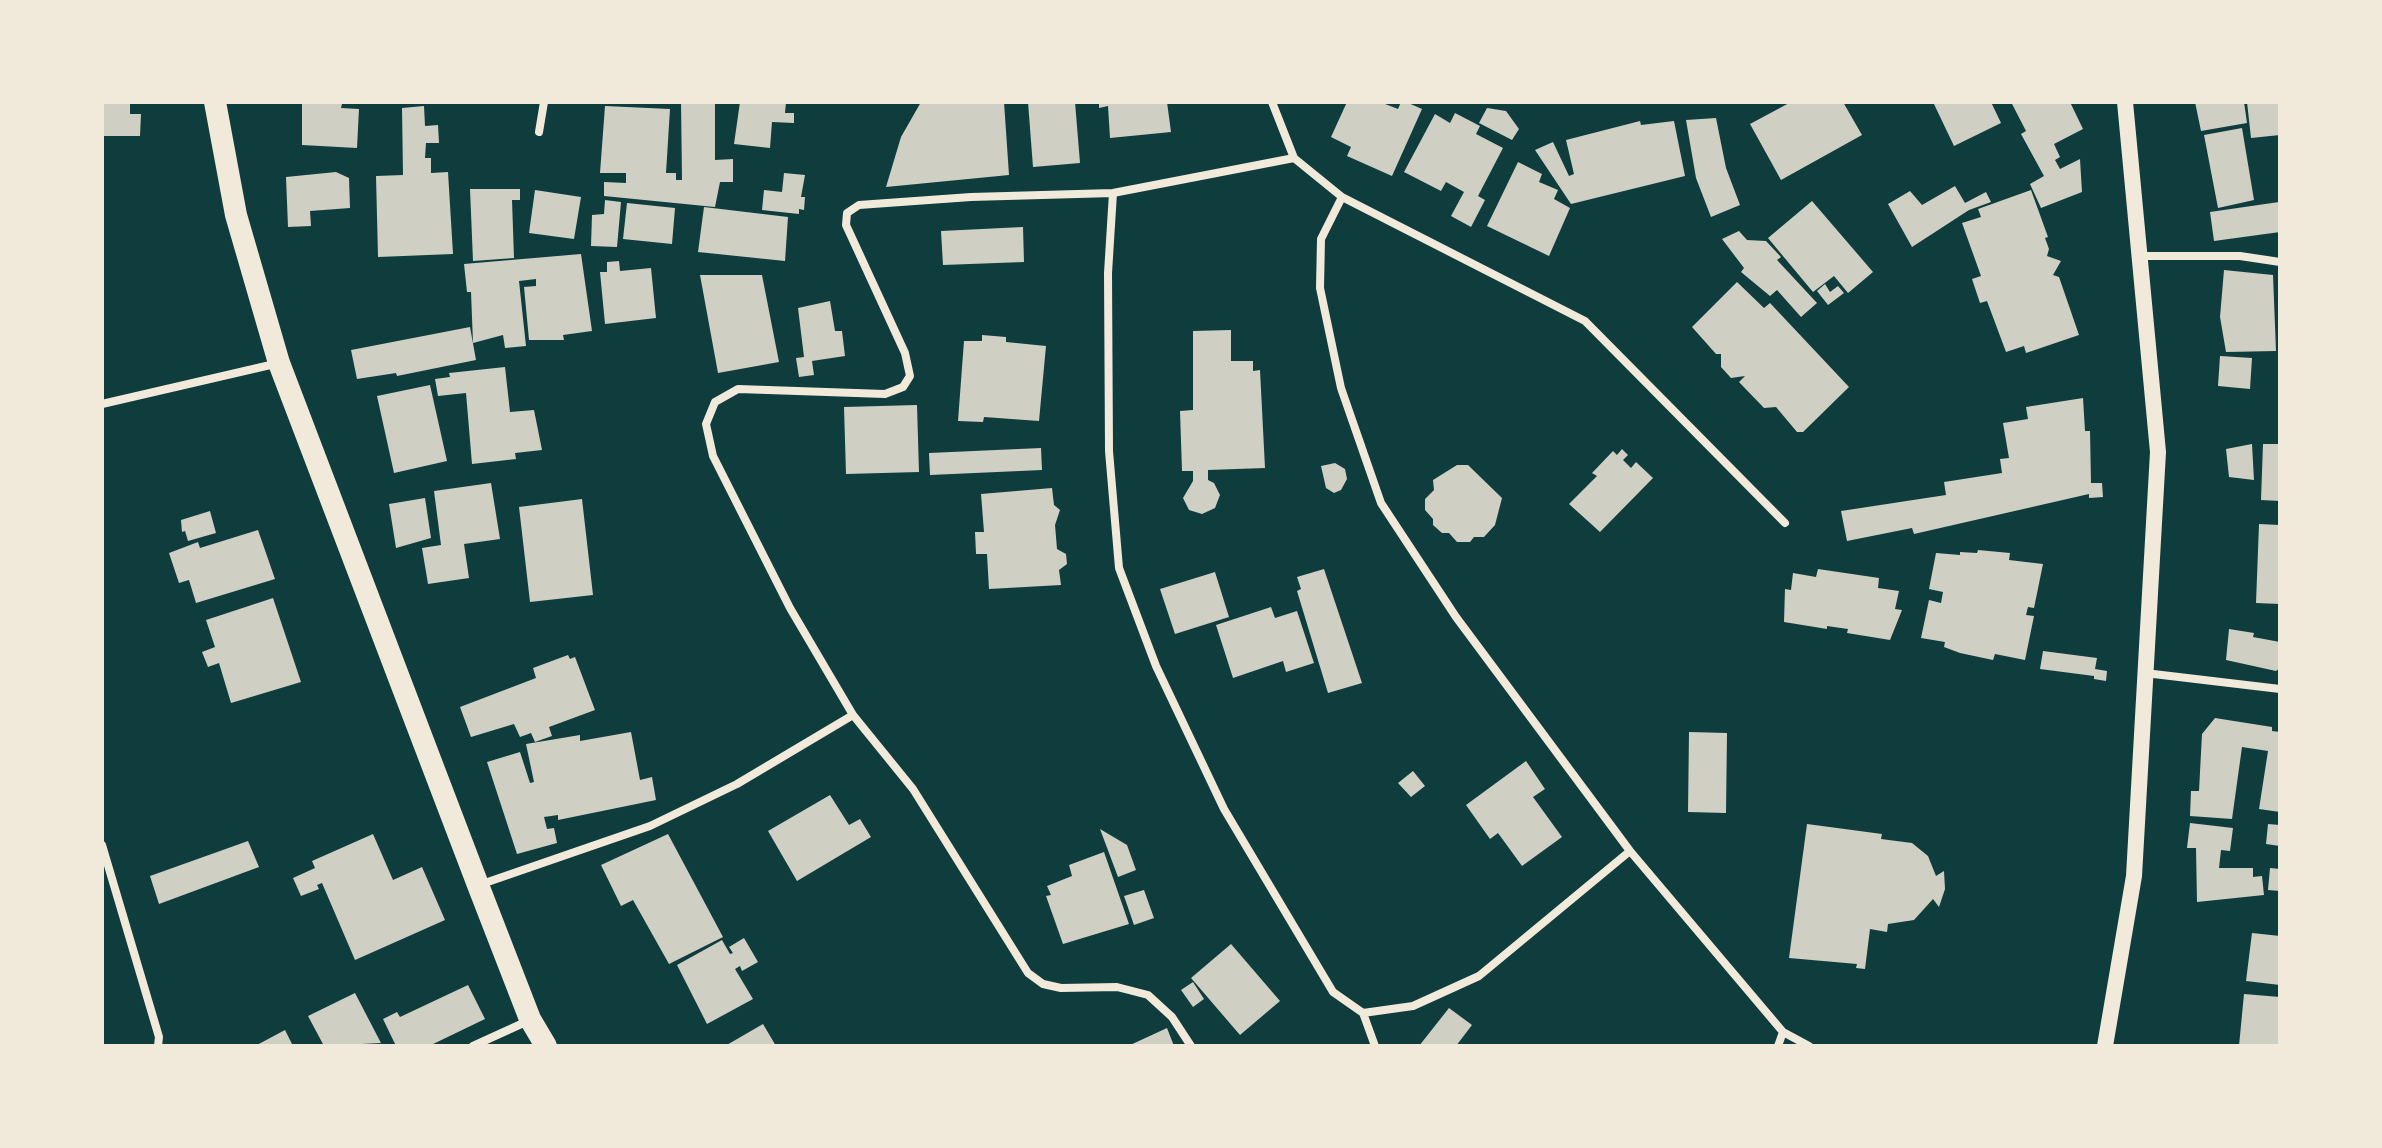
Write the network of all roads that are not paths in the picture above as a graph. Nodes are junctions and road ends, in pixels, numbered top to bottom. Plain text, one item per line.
1 (215, 102) edge
2 (544, 102) edge
3 (1272, 102) edge
4 (2125, 102) edge
5 (539, 132) dead end
6 (1294, 158) junction
7 (1113, 193) junction
8 (1342, 197) junction
9 (2141, 256) junction
10 (2280, 262) edge
11 (279, 363) junction
12 (102, 404) edge
13 (1785, 523) dead end
14 (2144, 673) junction
15 (2280, 689) edge
16 (853, 715) junction
17 (102, 845) edge
18 (1630, 851) junction
19 (478, 885) junction
20 (1363, 1013) junction
21 (530, 1019) junction
22 (1783, 1032) junction
23 (158, 1046) edge
24 (473, 1046) edge
25 (546, 1046) edge
26 (1191, 1046) edge
27 (1375, 1046) edge
28 (1778, 1046) edge
29 (1809, 1046) edge
30 (2105, 1046) edge

1 - 11 highway
2 - 5 street
3 - 6 street
4 - 9 main road
6 - 7 street
6 - 8 street
7 - 16 street
7 - 20 street
8 - 13 street
8 - 18 street
9 - 10 street
9 - 14 main road
11 - 12 street
11 - 19 highway
14 - 15 street
14 - 30 main road
16 - 19 street
16 - 26 street
17 - 23 street
18 - 20 street
18 - 22 street
19 - 21 highway
20 - 27 street
21 - 24 street
21 - 25 highway
22 - 28 street
22 - 29 street

